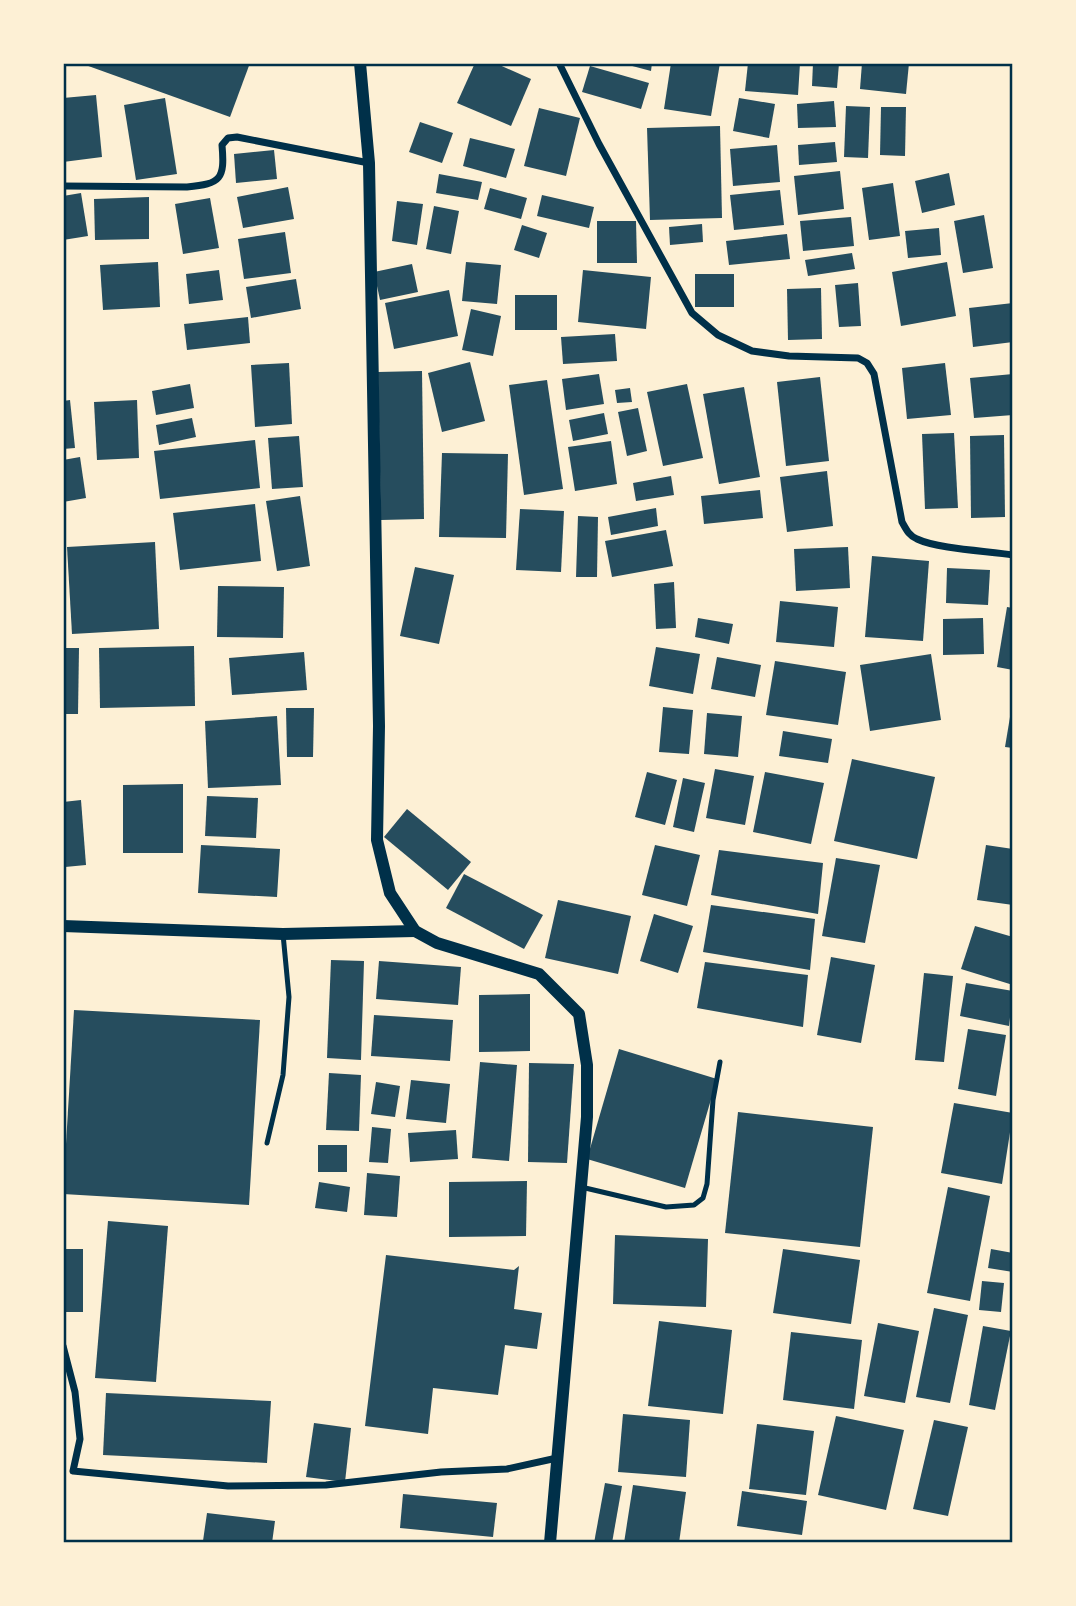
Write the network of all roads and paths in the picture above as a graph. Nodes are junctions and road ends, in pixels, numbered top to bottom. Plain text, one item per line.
1 (360, 63) edge
2 (559, 63) edge
3 (369, 163) junction
4 (63, 186) edge
5 (1013, 555) edge
6 (63, 926) edge
7 (415, 932) junction
8 (283, 934) junction
9 (720, 1062) dead end
10 (267, 1143) dead end
11 (581, 1188) junction
12 (63, 1346) edge
13 (557, 1458) junction
14 (550, 1543) edge

1 - 3 street
2 - 5 street
3 - 4 street
3 - 7 street
6 - 8 street
7 - 8 street
7 - 11 street
8 - 10 lane
9 - 11 lane
11 - 13 street
12 - 13 street
13 - 14 street

